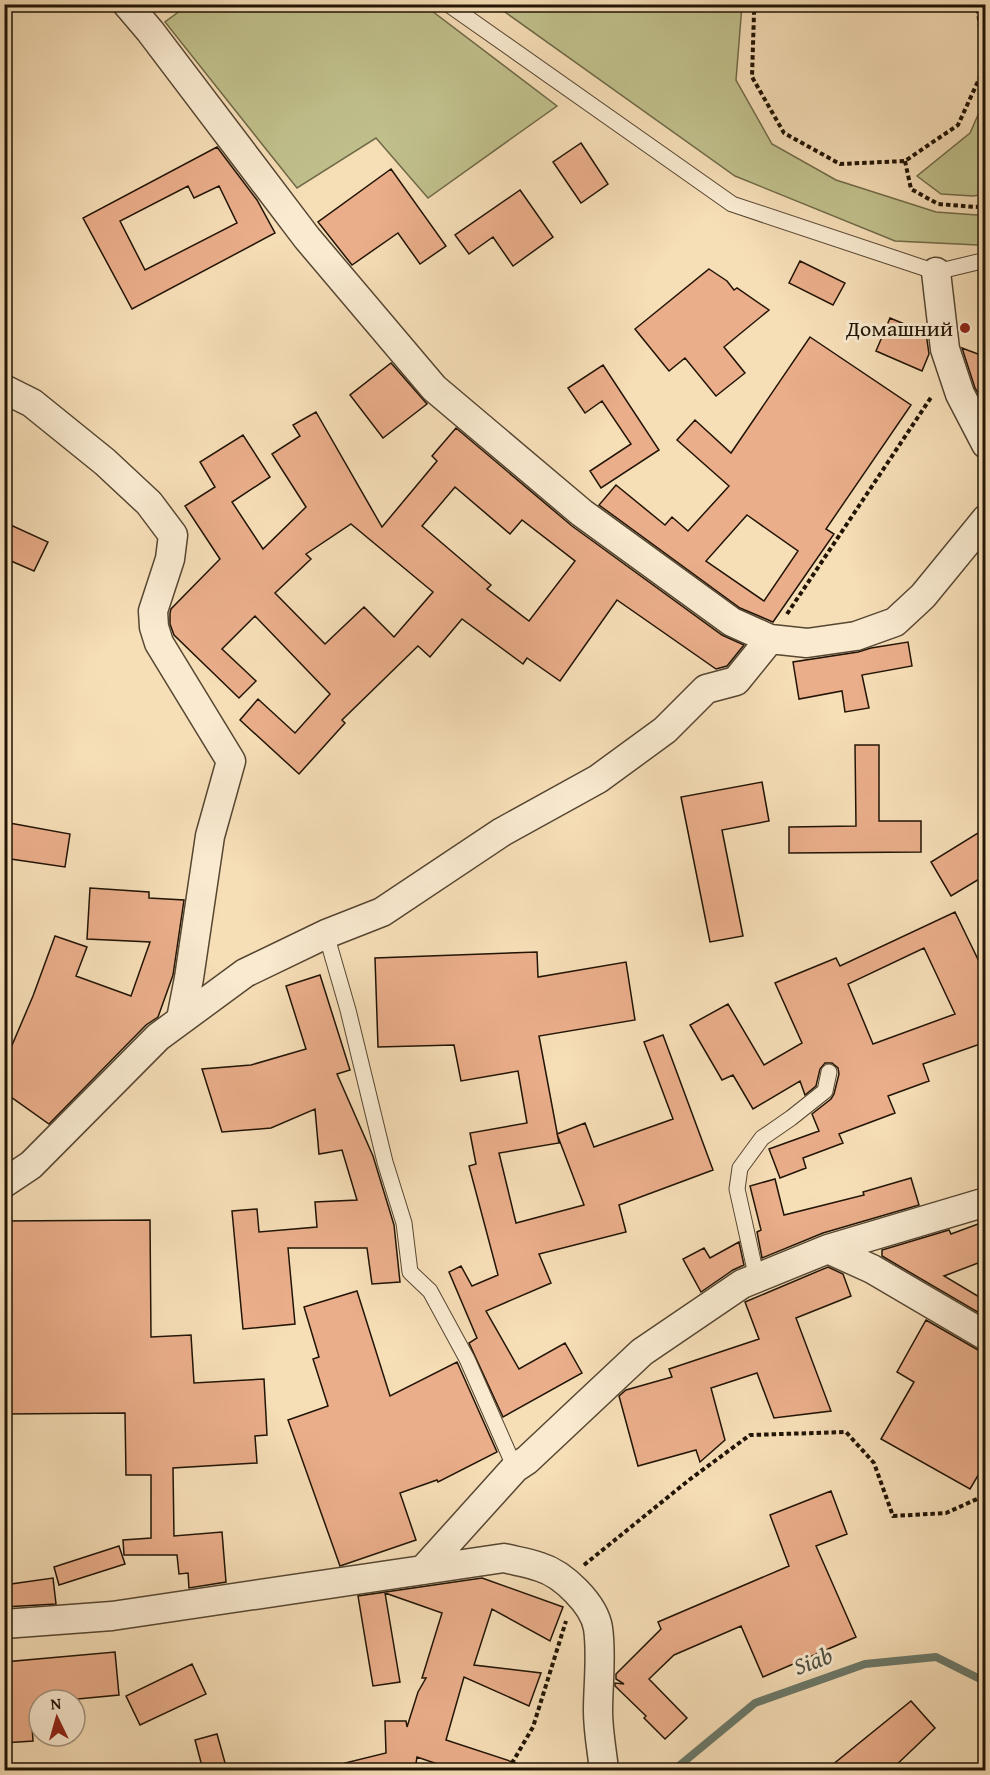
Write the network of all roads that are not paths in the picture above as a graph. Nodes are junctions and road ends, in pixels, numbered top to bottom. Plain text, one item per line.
1 (127, 4) edge
2 (448, 4) edge
3 (986, 260) edge
4 (936, 272) junction
5 (4, 389) edge
6 (986, 444) edge
7 (986, 519) edge
8 (770, 639) junction
9 (326, 934) junction
10 (181, 1019) junction
11 (829, 1072) dead end
12 (4, 1183) edge
13 (986, 1202) edge
14 (828, 1249) junction
15 (757, 1279) junction
16 (986, 1336) edge
17 (515, 1468) junction
18 (423, 1570) junction
19 (4, 1624) edge
20 (604, 1770) edge

1 - 8 street
2 - 4 lane
3 - 4 lane
4 - 6 street
5 - 10 street
7 - 8 street
8 - 9 street
9 - 10 street
9 - 17 lane
10 - 12 street
11 - 15 lane
13 - 14 street
14 - 15 street
14 - 16 street
15 - 17 street
17 - 18 street
18 - 19 street
18 - 20 street

